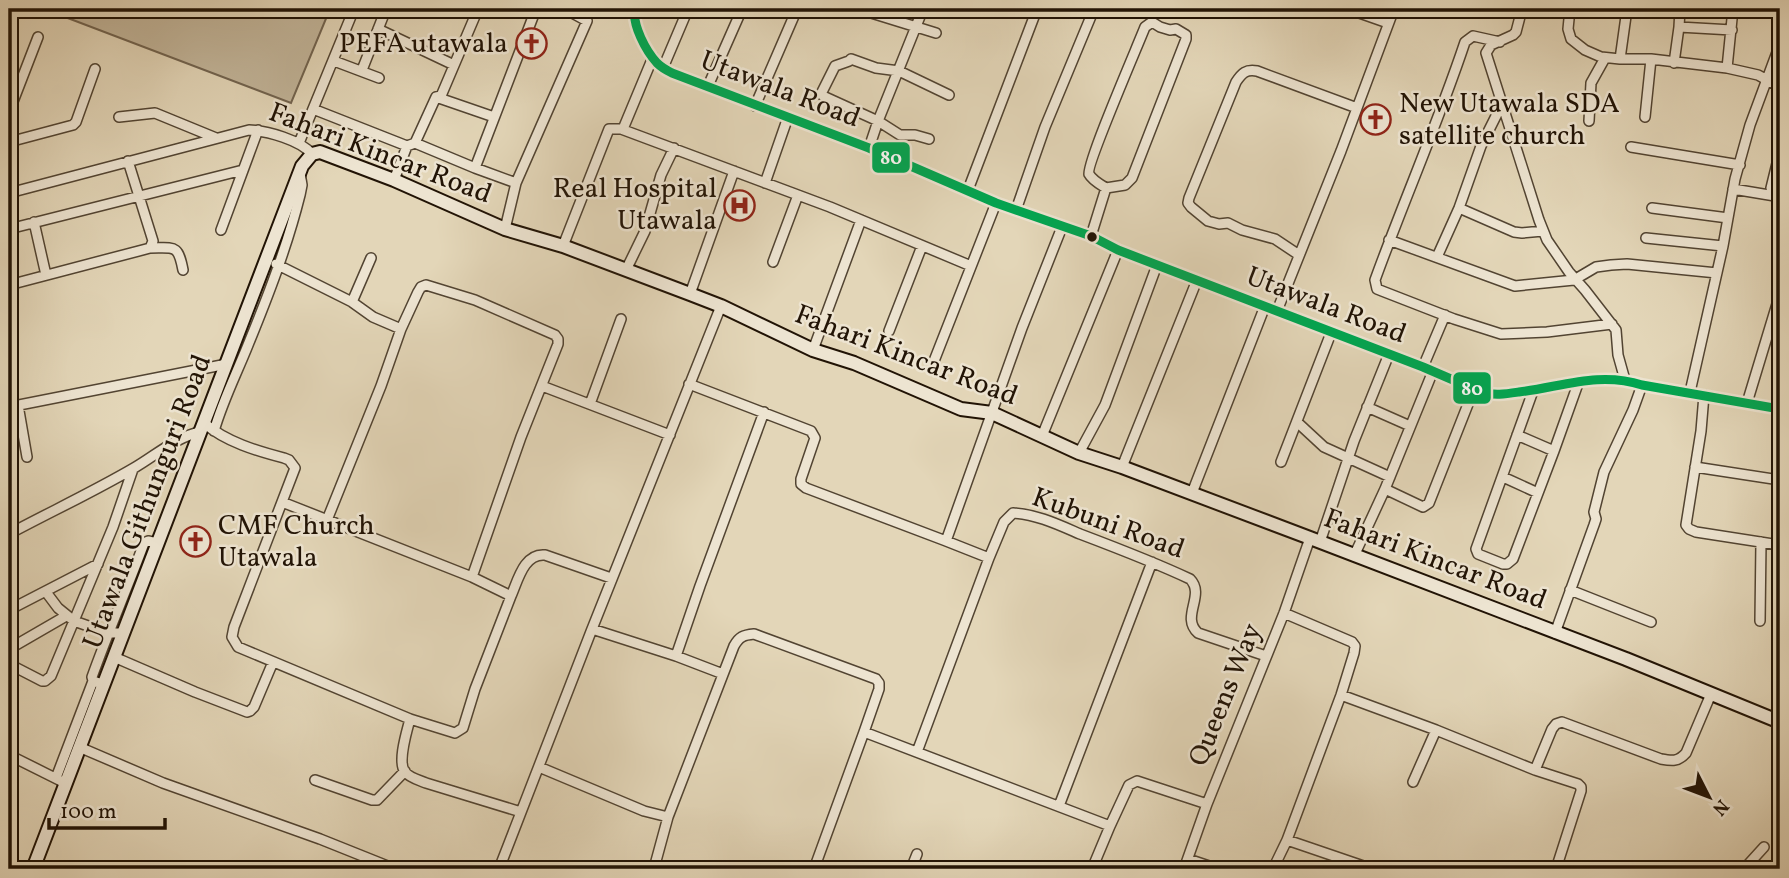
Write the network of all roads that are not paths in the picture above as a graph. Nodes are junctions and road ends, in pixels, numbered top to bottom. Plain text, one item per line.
1 (354, 9) edge
2 (386, 9) edge
3 (478, 9) edge
4 (536, 9) edge
5 (565, 9) edge
6 (635, 9) edge
7 (688, 9) edge
8 (742, 9) edge
9 (797, 9) edge
10 (869, 9) edge
11 (923, 9) edge
12 (1037, 9) edge
13 (1094, 9) edge
14 (1348, 9) edge
15 (1394, 9) edge
16 (1522, 9) edge
17 (1570, 9) edge
18 (1627, 9) edge
19 (1680, 9) edge
20 (1733, 9) edge
21 (1388, 23) junction
22 (916, 26) junction
23 (1679, 27) junction
24 (378, 29) junction
25 (1732, 30) junction
26 (936, 33) dead end
27 (38, 37) dead end
28 (1500, 42) junction
29 (1780, 44) edge
30 (653, 57) junction
31 (1605, 58) junction
32 (1620, 59) junction
33 (1651, 60) junction
34 (334, 61) junction
35 (1674, 63) junction
36 (454, 65) junction
37 (663, 68) junction
38 (1727, 68) junction
39 (96, 69) dead end
40 (362, 70) junction
41 (899, 71) junction
42 (379, 78) dead end
43 (1766, 80) junction
44 (708, 86) junction
45 (1780, 87) edge
46 (949, 95) dead end
47 (436, 97) junction
48 (1502, 104) junction
49 (755, 106) junction
50 (1357, 108) junction
51 (313, 109) junction
52 (9, 112) edge
53 (119, 117) dead end
54 (494, 117) junction
55 (788, 117) junction
56 (1645, 117) dead end
57 (878, 121) junction
58 (1589, 121) dead end
59 (258, 130) junction
60 (623, 130) junction
61 (216, 138) junction
62 (929, 139) dead end
63 (9, 142) edge
64 (299, 143) junction
65 (411, 144) junction
66 (1630, 147) dead end
67 (674, 148) junction
68 (869, 148) junction
69 (1780, 151) edge
70 (312, 154) junction
71 (128, 161) junction
72 (1740, 165) junction
73 (475, 168) junction
74 (243, 170) junction
75 (734, 171) junction
76 (394, 180) junction
77 (516, 183) junction
78 (765, 183) junction
79 (1106, 188) junction
80 (1733, 189) junction
81 (968, 190) junction
82 (9, 193) edge
83 (138, 195) junction
84 (799, 195) junction
85 (1777, 197) edge
86 (996, 203) junction
87 (1459, 208) junction
88 (1652, 208) dead end
89 (1016, 210) junction
90 (1728, 218) junction
91 (861, 220) junction
92 (34, 222) junction
93 (286, 225) junction
94 (1062, 227) junction
95 (9, 229) edge
96 (505, 229) junction
97 (221, 230) dead end
98 (1543, 231) junction
99 (1091, 236) junction
100 (1646, 238) dead end
101 (1390, 240) junction
102 (563, 246) junction
103 (922, 246) junction
104 (1723, 246) junction
105 (150, 248) junction
106 (1118, 250) junction
107 (1299, 255) junction
108 (1437, 257) junction
109 (372, 258) dead end
110 (267, 260) junction
111 (773, 262) dead end
112 (1157, 265) junction
113 (279, 266) junction
114 (971, 266) junction
115 (183, 270) dead end
116 (626, 270) junction
117 (1717, 273) junction
118 (46, 275) junction
119 (1574, 279) junction
120 (1197, 281) junction
121 (9, 285) edge
122 (690, 294) junction
123 (1780, 294) edge
124 (352, 302) junction
125 (721, 306) junction
126 (1265, 306) junction
127 (1277, 311) junction
128 (1445, 315) junction
129 (621, 318) dead end
130 (1612, 324) junction
131 (401, 328) junction
132 (889, 331) dead end
133 (1331, 333) junction
134 (242, 344) junction
135 (813, 350) junction
136 (1389, 354) junction
137 (934, 360) dead end
138 (227, 364) junction
139 (1423, 367) junction
140 (1433, 371) junction
141 (1625, 380) junction
142 (1578, 381) junction
143 (689, 384) junction
144 (1642, 385) junction
145 (542, 386) junction
146 (1474, 388) junction
147 (1533, 391) junction
148 (1690, 393) junction
149 (1704, 395) junction
150 (217, 402) junction
151 (1747, 403) junction
152 (590, 404) junction
153 (13, 406) edge
154 (1367, 407) junction
155 (1780, 409) edge
156 (764, 412) junction
157 (992, 413) junction
158 (1297, 422) junction
159 (1410, 426) junction
160 (206, 429) junction
161 (670, 435) junction
162 (1517, 435) junction
163 (1042, 436) junction
164 (1554, 451) junction
165 (1079, 453) junction
166 (27, 457) dead end
167 (1349, 458) junction
168 (1281, 462) dead end
169 (1122, 467) junction
170 (1695, 467) junction
171 (133, 469) junction
172 (1390, 477) junction
173 (1503, 477) junction
174 (1780, 480) edge
175 (1385, 489) junction
176 (1192, 493) junction
177 (1538, 493) junction
178 (282, 502) junction
179 (327, 520) junction
180 (9, 534) edge
181 (1315, 540) junction
182 (946, 541) junction
183 (1761, 542) junction
184 (1780, 545) edge
185 (1354, 556) junction
186 (989, 558) junction
187 (1152, 562) junction
188 (98, 564) junction
189 (472, 577) junction
190 (611, 578) junction
191 (134, 589) junction
192 (1570, 590) junction
193 (46, 592) junction
194 (511, 596) junction
195 (9, 610) edge
196 (1284, 613) junction
197 (71, 619) junction
198 (1760, 621) dead end
199 (1651, 622) dead end
200 (592, 629) junction
201 (123, 632) junction
202 (1555, 633) junction
203 (108, 634) junction
204 (9, 649) edge
205 (676, 656) junction
206 (1266, 656) junction
207 (114, 657) junction
208 (273, 662) junction
209 (9, 664) edge
210 (723, 674) junction
211 (98, 683) junction
212 (1711, 694) junction
213 (1341, 695) junction
214 (410, 719) junction
215 (1780, 722) edge
216 (1436, 730) junction
217 (864, 732) junction
218 (79, 747) junction
219 (917, 752) junction
220 (9, 755) edge
221 (539, 767) junction
222 (1535, 770) junction
223 (405, 771) junction
224 (315, 780) dead end
225 (61, 781) junction
226 (1413, 782) dead end
227 (1207, 804) junction
228 (1059, 806) junction
229 (521, 812) junction
230 (668, 817) junction
231 (1110, 826) junction
232 (1287, 840) junction
233 (1764, 847) dead end
234 (918, 854) dead end
235 (1336, 857) junction
236 (1188, 859) junction
237 (9, 866) edge
238 (14, 869) edge
239 (33, 869) edge
240 (395, 869) edge
241 (499, 869) edge
242 (657, 869) edge
243 (814, 869) edge
244 (911, 869) edge
245 (1093, 869) edge
246 (1184, 869) edge
247 (1218, 869) edge
248 (1273, 869) edge
249 (1331, 869) edge
250 (1372, 869) edge
251 (1556, 869) edge
252 (1744, 869) edge

1 - 34 street
2 - 24 street
3 - 36 street
4 - 54 street
5 - 77 street
6 - 30 street, Utawala Road
7 - 37 street
8 - 44 street
9 - 49 street
10 - 22 street
11 - 22 street
12 - 81 street
13 - 89 street
14 - 21 street
15 - 21 street
16 - 28 street
17 - 31 street
18 - 32 street
19 - 23 street
20 - 25 street
21 - 50 street
22 - 26 street
22 - 41 street
23 - 25 street
23 - 35 street
24 - 36 street
24 - 40 street
25 - 38 street
27 - 52 street
28 - 48 street
28 - 101 street
29 - 43 street
30 - 37 street, Utawala Road
30 - 60 street
31 - 32 street
31 - 58 street
32 - 33 street
33 - 35 street
33 - 56 street
34 - 40 street
34 - 51 street
35 - 38 street
36 - 47 street
37 - 44 street, Utawala Road
38 - 43 street
39 - 63 street
40 - 42 street
41 - 46 street
41 - 57 street
41 - 57 street
43 - 45 street
43 - 72 street
44 - 49 street, Utawala Road
47 - 54 street
47 - 65 street
48 - 87 street
48 - 98 street
49 - 55 street, Utawala Road
50 - 107 street
50 - 107 street
51 - 64 street
51 - 65 street
53 - 61 street
54 - 73 street
55 - 68 street, Utawala Road
55 - 78 street
57 - 62 street
57 - 68 street
59 - 61 street, Fahari Kincar Road
59 - 64 street, Fahari Kincar Road
59 - 74 street
60 - 67 street
60 - 102 street
61 - 71 street, Fahari Kincar Road
64 - 70 street, Fahari Kincar Road
65 - 73 street
65 - 76 street
66 - 72 street
67 - 75 street
67 - 116 street
68 - 81 street, Utawala Road
69 - 85 street
70 - 76 street, Fahari Kincar Road
70 - 93 street, Utawala Githunguri Road
71 - 82 street, Fahari Kincar Road
71 - 83 street
72 - 80 street
73 - 77 street
74 - 83 street
74 - 97 street
75 - 78 street
75 - 122 street
76 - 96 street, Fahari Kincar Road
77 - 96 street
78 - 84 street
79 - 79 street
79 - 99 street
80 - 85 street
80 - 90 street
81 - 86 street, Utawala Road
83 - 92 street
83 - 105 street
84 - 91 street
84 - 111 street
86 - 89 street, Utawala Road
86 - 114 street
87 - 98 street
87 - 108 street
88 - 90 street
89 - 94 street, Utawala Road
90 - 104 street
91 - 103 street
91 - 135 street
92 - 95 street
92 - 118 street
93 - 110 street, Utawala Githunguri Road
93 - 113 street
94 - 99 street, Utawala Road
94 - 157 street
96 - 102 street, Fahari Kincar Road
98 - 119 street
99 - 106 street, Utawala Road
100 - 104 street
101 - 108 street
101 - 128 street
102 - 116 street, Fahari Kincar Road
103 - 114 street
103 - 132 street
104 - 117 street
105 - 115 street
105 - 118 street
106 - 112 street, Utawala Road
106 - 163 street
107 - 127 street
108 - 119 street
109 - 124 street
110 - 113 street
110 - 134 street, Utawala Githunguri Road
112 - 120 street, Utawala Road
112 - 165 street
113 - 124 street
113 - 134 street
114 - 137 street
116 - 122 street, Fahari Kincar Road
117 - 119 street
117 - 148 street
118 - 121 street
119 - 130 street
120 - 126 street, Utawala Road
120 - 169 street
122 - 125 street, Fahari Kincar Road
123 - 151 street
124 - 131 street
125 - 135 street, Fahari Kincar Road
125 - 143 street
126 - 127 street, Utawala Road
126 - 176 street
127 - 133 street, Utawala Road
128 - 130 street
128 - 139 street
129 - 152 street
130 - 141 street
131 - 145 street
131 - 179 street
133 - 136 street, Utawala Road
133 - 158 street
134 - 138 street, Utawala Githunguri Road
134 - 150 street
135 - 157 street, Fahari Kincar Road
136 - 139 street, Utawala Road
136 - 154 street, Queens Way
138 - 150 street, Utawala Githunguri Road
138 - 153 street
139 - 140 street, Utawala Road
140 - 146 street, Utawala Road
140 - 159 street
141 - 142 street, Utawala Road
141 - 144 street, Utawala Road
142 - 147 street, Utawala Road
142 - 164 street
143 - 156 street
143 - 161 street
144 - 148 street, Utawala Road
144 - 192 street
145 - 152 street
145 - 189 street
146 - 147 street, Utawala Road
146 - 175 street
147 - 162 street
148 - 149 street, Utawala Road
149 - 151 street, Utawala Road
149 - 170 street
150 - 160 street, Utawala Githunguri Road
151 - 155 street, Utawala Road
152 - 161 street
153 - 166 street
154 - 159 street
154 - 167 street, Queens Way
156 - 182 street
156 - 205 street
157 - 163 street, Fahari Kincar Road
157 - 182 street
158 - 167 street
158 - 168 street
159 - 172 street
160 - 171 street
160 - 178 street
160 - 191 street, Utawala Githunguri Road
161 - 190 street
162 - 164 street
162 - 173 street
163 - 165 street, Fahari Kincar Road
164 - 177 street
165 - 169 street, Fahari Kincar Road
167 - 172 street
167 - 181 street, Queens Way
169 - 176 street, Fahari Kincar Road
170 - 174 street
170 - 183 street
171 - 180 street
171 - 188 street
172 - 175 street
173 - 177 street
173 - 177 street
175 - 185 street
176 - 181 street, Fahari Kincar Road
178 - 179 street
178 - 208 street
179 - 189 street
181 - 185 street, Fahari Kincar Road
181 - 196 street, Queens Way
182 - 186 street
183 - 184 street
183 - 198 street
185 - 202 street, Fahari Kincar Road
186 - 187 street, Kubuni Road
186 - 219 street, Kubuni Road
187 - 206 street, Kubuni Road
187 - 228 street
188 - 193 street
188 - 197 street
189 - 194 street
190 - 194 street
190 - 200 street
191 - 201 street, Utawala Githunguri Road
191 - 203 street
192 - 199 street
192 - 202 street
193 - 195 street
193 - 197 street
194 - 214 street
196 - 206 street, Queens Way
196 - 213 street
197 - 203 street
197 - 204 street
197 - 209 street
200 - 205 street
200 - 221 street
201 - 203 street
201 - 207 street, Utawala Githunguri Road
202 - 212 street, Fahari Kincar Road
203 - 211 street
205 - 210 street
206 - 227 street, Queens Way
207 - 208 street
207 - 211 street, Utawala Githunguri Road
208 - 214 street
210 - 217 street
210 - 230 street
211 - 218 street, Utawala Githunguri Road
211 - 225 street
212 - 215 street, Fahari Kincar Road
212 - 222 street
213 - 216 street
213 - 232 street
214 - 223 street
216 - 222 street
216 - 226 street
217 - 219 street
217 - 243 street
218 - 225 street, Utawala Githunguri Road
218 - 240 street
219 - 228 street
220 - 225 street
221 - 229 street
221 - 230 street
222 - 251 street
223 - 224 street
223 - 229 street
225 - 239 street, Utawala Githunguri Road
227 - 231 street
227 - 236 street, Queens Way
228 - 231 street
229 - 241 street
230 - 242 street
231 - 245 street
232 - 235 street
232 - 248 street
233 - 252 street
234 - 244 street
235 - 249 street
235 - 250 street
236 - 246 street, Queens Way
236 - 247 street
237 - 238 street

